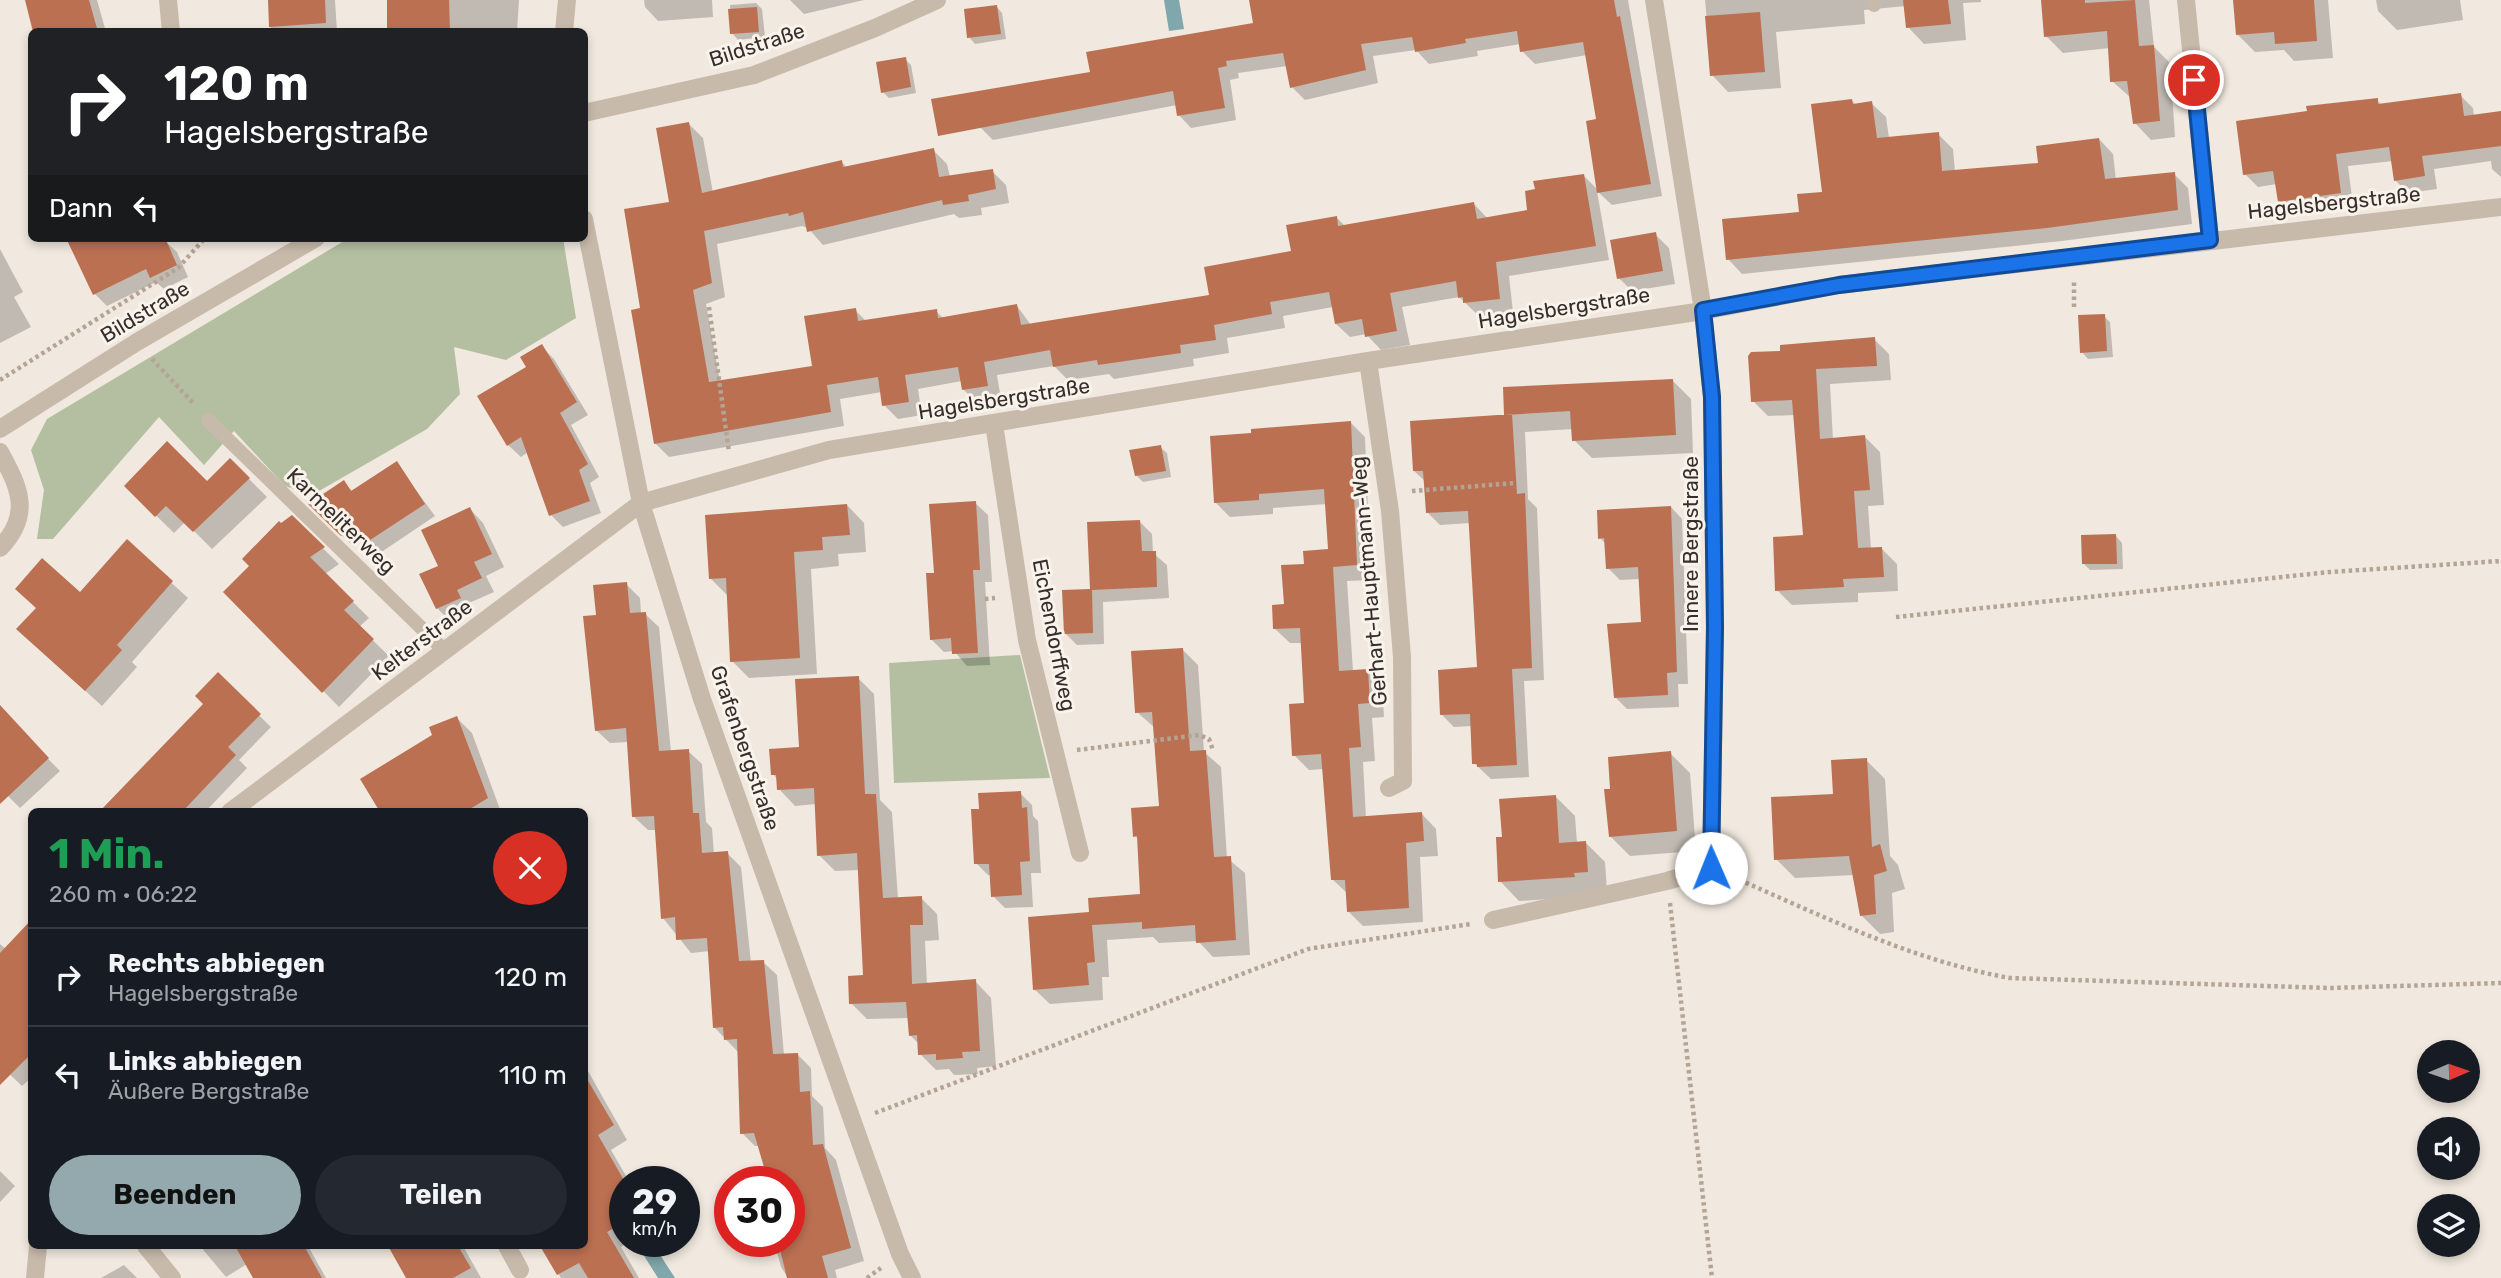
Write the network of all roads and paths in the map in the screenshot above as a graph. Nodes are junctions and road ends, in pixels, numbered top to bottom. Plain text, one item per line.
1 (168, 0) edge
2 (567, 0) edge
3 (937, 0) edge
4 (1654, 0) edge
5 (2186, 0) edge
6 (171, 28) edge
7 (564, 28) edge
8 (588, 112) edge
9 (2501, 207) edge
10 (588, 239) edge
11 (2210, 240) junction
12 (201, 242) edge
13 (309, 242) edge
14 (709, 307) dead end
15 (1703, 310) junction
16 (136, 342) junction
17 (1368, 361) junction
18 (0, 380) edge
19 (208, 420) joint
20 (995, 424) junction
21 (0, 429) edge
22 (0, 452) edge
23 (731, 477) junction
24 (1516, 483) dead end
25 (1387, 493) junction
26 (642, 503) junction
27 (0, 548) edge
28 (2501, 561) edge
29 (1896, 617) dead end
30 (444, 651) junction
31 (1213, 750) dead end
32 (1056, 755) junction
33 (1389, 788) dead end
34 (235, 808) edge
35 (1080, 853) dead end
36 (1711, 868) junction
37 (1667, 881) junction
38 (1493, 920) joint
39 (2501, 983) edge
40 (855, 1121) junction
41 (38, 1249) edge
42 (148, 1249) edge
43 (509, 1249) edge
44 (520, 1270) dead end
45 (35, 1278) edge
46 (172, 1278) edge
47 (912, 1278) edge
48 (1712, 1278) edge

1 - 6 street
2 - 7 street
3 - 8 street, Bildstraße
4 - 15 street, Innere Bergstraße
5 - 11 street
9 - 11 street, Hagelsbergstraße
10 - 26 street, Grafenbergstraße
11 - 15 street, Hagelsbergstraße
12 - 18 path
13 - 16 street, Bildstraße
14 - 23 path
15 - 17 street, Hagelsbergstraße
15 - 36 street, Innere Bergstraße
16 - 19 path
16 - 21 street, Bildstraße
17 - 20 street, Hagelsbergstraße
17 - 25 street, Gerhart-Hauptmann-Weg
19 - 30 lane, Karmeliterweg
20 - 23 street, Hagelsbergstraße
20 - 32 street, Eichendorffweg
22 - 27 street
23 - 26 street, Hagelsbergstraße
24 - 25 path
25 - 33 street, Gerhart-Hauptmann-Weg
26 - 30 street, Kelterstraße
26 - 40 street, Grafenbergstraße
28 - 29 path
30 - 34 street, Kelterstraße
31 - 32 path
32 - 35 street, Eichendorffweg
36 - 37 street
36 - 39 path
37 - 38 street
37 - 48 path
38 - 40 path
40 - 47 street, Grafenbergstraße
41 - 45 street
42 - 46 street
43 - 44 street

